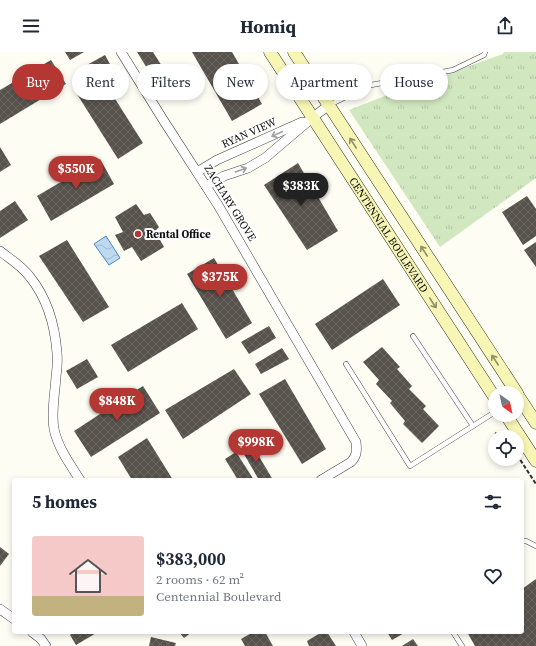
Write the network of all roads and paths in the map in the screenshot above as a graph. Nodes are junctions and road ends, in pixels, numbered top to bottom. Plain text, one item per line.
1 (121, 52) edge
2 (270, 52) edge
3 (294, 52) edge
4 (485, 52) edge
5 (329, 105) junction
6 (312, 118) junction
7 (197, 172) junction
8 (206, 186) junction
9 (0, 251) edge
10 (413, 336) dead end
11 (346, 364) dead end
12 (512, 386) edge
13 (488, 387) edge
14 (524, 404) edge
15 (488, 416) edge
16 (511, 422) edge
17 (536, 423) edge
18 (473, 426) junction
19 (536, 461) edge
20 (524, 466) edge
21 (79, 478) edge
22 (324, 478) edge
23 (536, 484) edge
24 (524, 541) edge
25 (536, 546) edge
26 (0, 609) edge
27 (12, 618) edge
28 (35, 634) edge
29 (355, 634) edge
30 (453, 634) edge
31 (46, 646) edge
32 (362, 646) edge
33 (462, 646) edge

1 - 7 street, ZACHARY GROVE
2 - 6 main road, CENTENNIAL BOULEVARD
3 - 5 main road, CENTENNIAL BOULEVARD
4 - 5 lane
5 - 6 street, RYAN VIEW
12 -> 5 main road, CENTENNIAL BOULEVARD
6 -> 7 street, RYAN VIEW
8 -> 6 street, RYAN VIEW
6 -> 13 main road, CENTENNIAL BOULEVARD
7 - 8 street, ZACHARY GROVE
8 - 22 street, ZACHARY GROVE
9 - 21 street
10 - 18 lane
11 - 18 lane
14 - 17 main road, CENTENNIAL BOULEVARD
15 - 18 lane
16 - 19 main road
20 - 23 path
24 - 25 lane
26 - 27 street
28 - 31 street
29 - 32 street
30 - 33 lane

